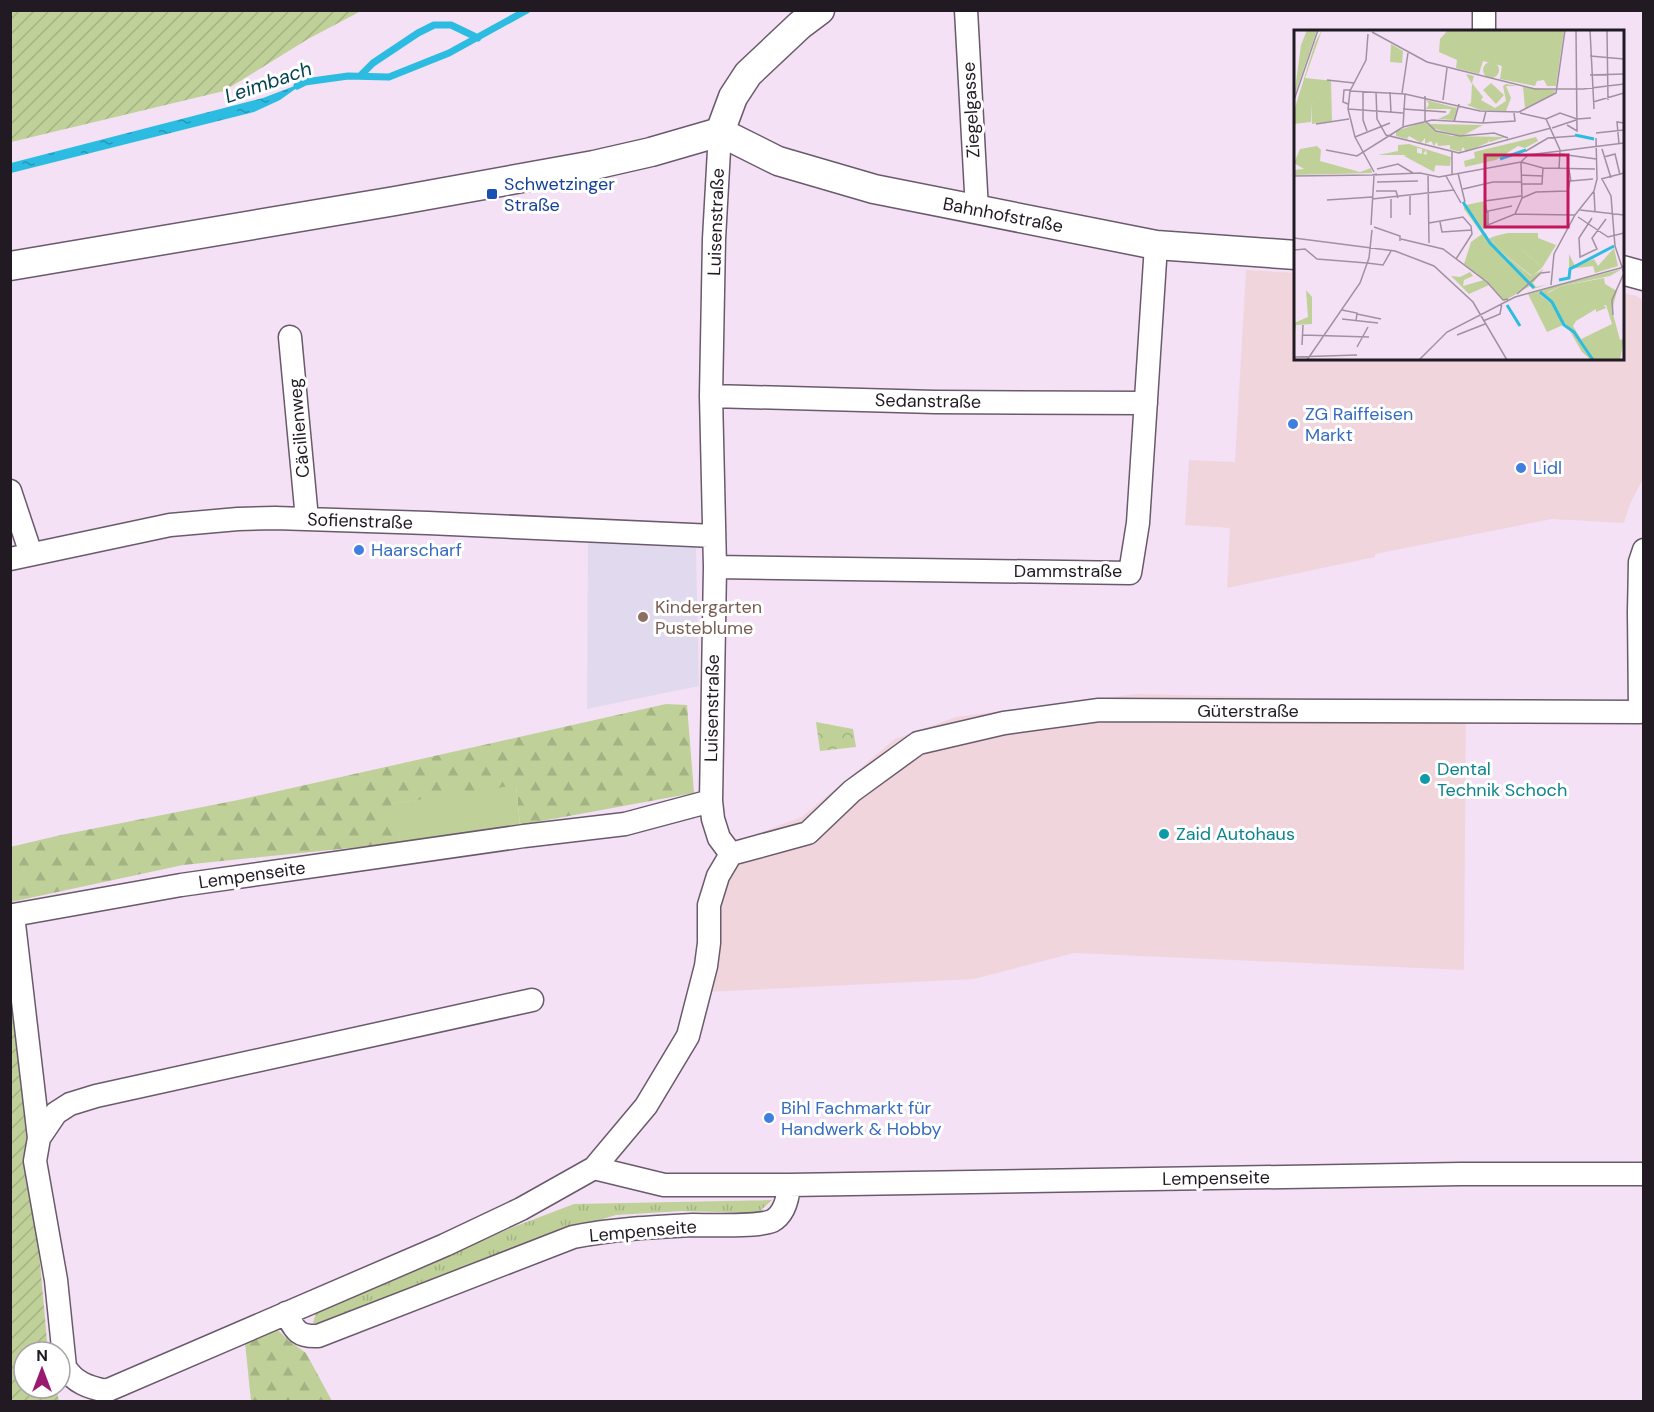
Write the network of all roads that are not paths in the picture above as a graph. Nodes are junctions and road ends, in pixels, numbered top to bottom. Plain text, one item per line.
1 (820, 10) edge
2 (966, 10) edge
3 (1484, 10) edge
4 (1484, 30) edge
5 (720, 132) junction
6 (977, 210) junction
7 (1156, 244) junction
8 (1294, 255) edge
9 (10, 266) edge
10 (1624, 270) edge
11 (1644, 276) edge
12 (290, 337) dead end
13 (711, 396) junction
14 (1146, 403) junction
15 (10, 491) edge
16 (307, 519) junction
17 (714, 536) junction
18 (1644, 550) edge
19 (21, 556) edge
20 (715, 567) junction
21 (711, 801) junction
22 (731, 854) junction
23 (532, 1000) dead end
24 (39, 1137) junction
25 (594, 1168) junction
26 (1644, 1174) edge
27 (789, 1185) junction
28 (286, 1314) junction

1 - 5 street
2 - 6 street, Ziegelgasse
3 - 4 street
5 - 6 street, Bahnhofstraße
5 - 9 street
5 - 13 street, Luisenstraße
6 - 7 street, Bahnhofstraße
7 - 8 street, Bahnhofstraße
7 - 14 street, Dammstraße
10 - 11 street
12 - 16 street, Cäcilienweg
13 - 14 street, Sedanstraße
13 - 17 street, Luisenstraße
14 - 20 street, Dammstraße
15 - 19 street
16 - 17 street, Sofienstraße
16 - 19 street, Sofienstraße
17 - 20 street, Luisenstraße
18 - 22 street, Güterstraße
20 - 21 street, Luisenstraße
21 - 22 street, Luisenstraße
21 - 24 street, Lempenseite
22 - 25 street
23 - 24 street, Lempenseite
24 - 28 street, Lempenseite
25 - 27 street, Lempenseite
25 - 28 street, Lempenseite
26 - 27 street, Lempenseite
27 - 28 street, Lempenseite

